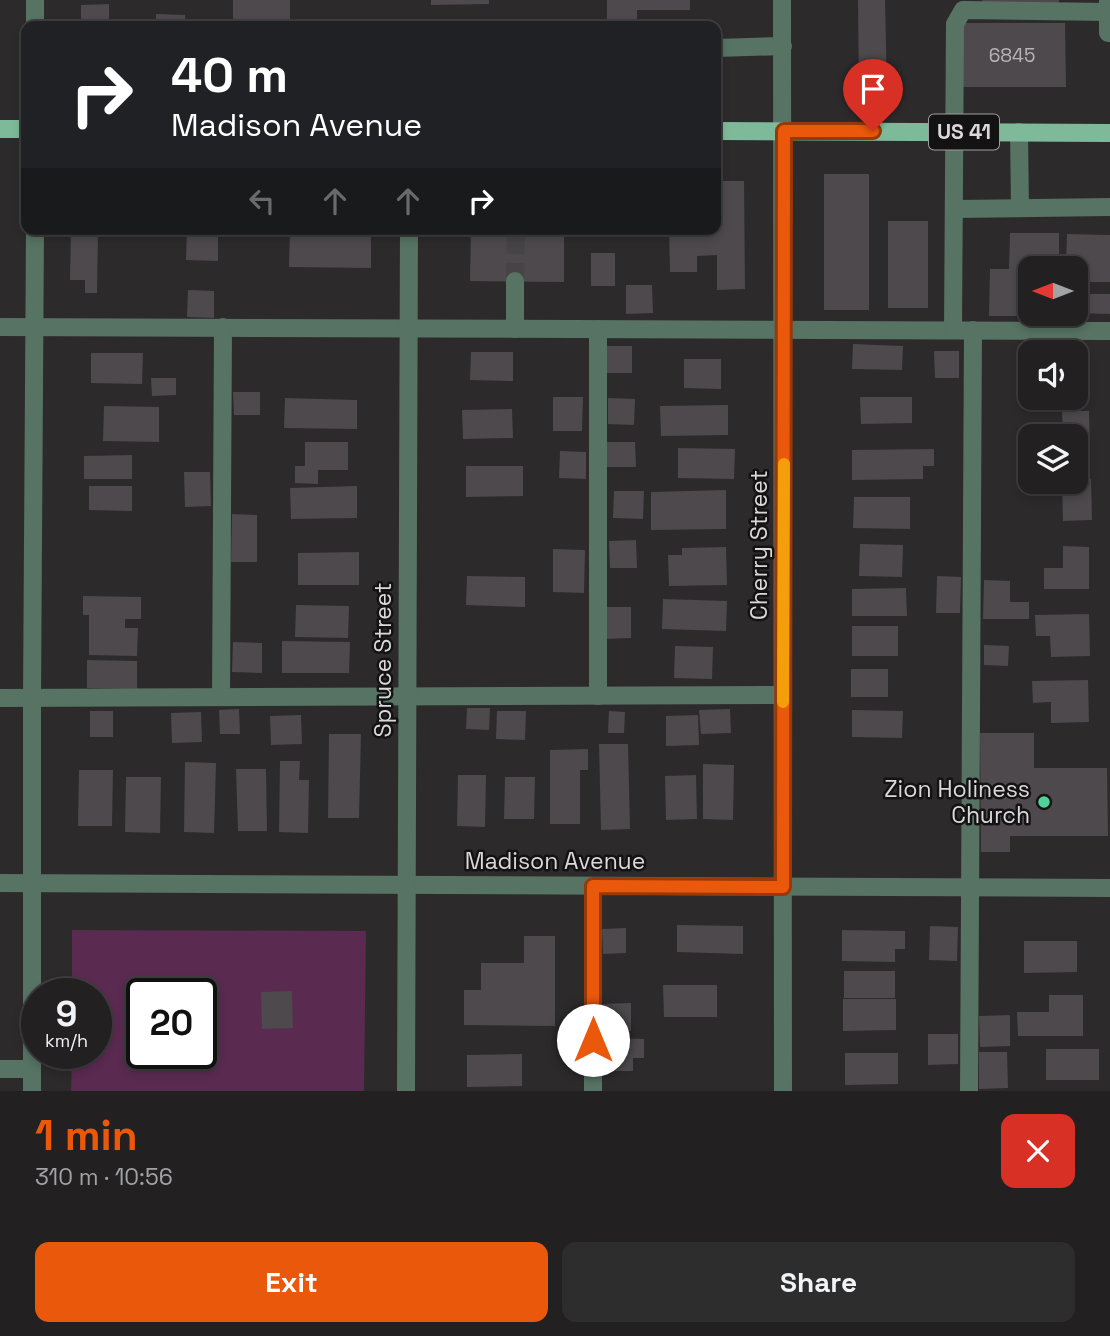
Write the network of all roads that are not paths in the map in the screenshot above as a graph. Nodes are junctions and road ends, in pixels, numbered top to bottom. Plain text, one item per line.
1 (35, 0) edge
2 (782, 0) edge
3 (1108, 6) edge
4 (35, 21) edge
5 (1110, 33) edge
6 (783, 46) junction
7 (721, 48) edge
8 (0, 129) edge
9 (21, 129) edge
10 (721, 131) edge
11 (784, 131) junction
12 (954, 132) junction
13 (1019, 132) junction
14 (1110, 133) edge
15 (1110, 207) edge
16 (1020, 208) junction
17 (954, 209) junction
18 (35, 235) edge
19 (408, 235) edge
20 (515, 281) tunnel mouth
21 (0, 327) edge
22 (36, 327) junction
23 (223, 327) junction
24 (408, 328) junction
25 (515, 328) junction
26 (598, 329) junction
27 (784, 330) junction
28 (953, 330) junction
29 (973, 330) junction
30 (1110, 331) edge
31 (783, 695) junction
32 (598, 696) junction
33 (221, 697) junction
34 (408, 697) junction
35 (0, 698) edge
36 (32, 698) junction
37 (0, 883) edge
38 (32, 883) junction
39 (408, 885) junction
40 (593, 886) junction
41 (783, 887) junction
42 (970, 887) junction
43 (1110, 888) edge
44 (32, 978) edge
45 (0, 1069) edge
46 (21, 1069) edge
47 (32, 1069) edge
48 (32, 1091) edge
49 (406, 1091) edge
50 (593, 1091) edge
51 (783, 1091) edge
52 (969, 1091) edge

1 - 4 street
2 - 6 street, Cherry Street
3 - 5 street
3 - 12 street
6 - 7 street
6 - 11 street, Cherry Street
8 - 9 main road
10 - 11 main road, US 41
11 - 12 main road, US 41
11 - 27 street, Cherry Street
12 - 13 main road, US 41
12 - 17 street
13 - 14 main road, US 41
13 - 16 street
15 - 16 street
16 - 17 street
17 - 28 street
18 - 22 street
19 - 24 street, Spruce Street
20 - 25 street
21 - 22 street
22 - 23 street
22 - 36 street
23 - 24 street
23 - 33 street
24 - 25 street
24 - 34 street, Spruce Street
25 - 26 street
26 - 27 street
26 - 32 street
27 - 28 street
27 - 31 street, Cherry Street
28 - 29 street
29 - 30 street
29 - 42 street
31 - 32 street
31 - 41 street, Cherry Street
32 - 34 street
33 - 34 street
33 - 36 street
34 - 39 street, Spruce Street
35 - 36 street
36 - 38 street
37 - 38 street, Madison Avenue
38 - 39 street, Madison Avenue
38 - 44 street
39 - 40 street, Madison Avenue
39 - 49 street, Spruce Street
40 - 41 street, Madison Avenue
40 - 50 street
41 - 42 street, Madison Avenue
41 - 51 street, Cherry Street
42 - 43 street, Madison Avenue
42 - 52 street
45 - 46 street
47 - 48 street

